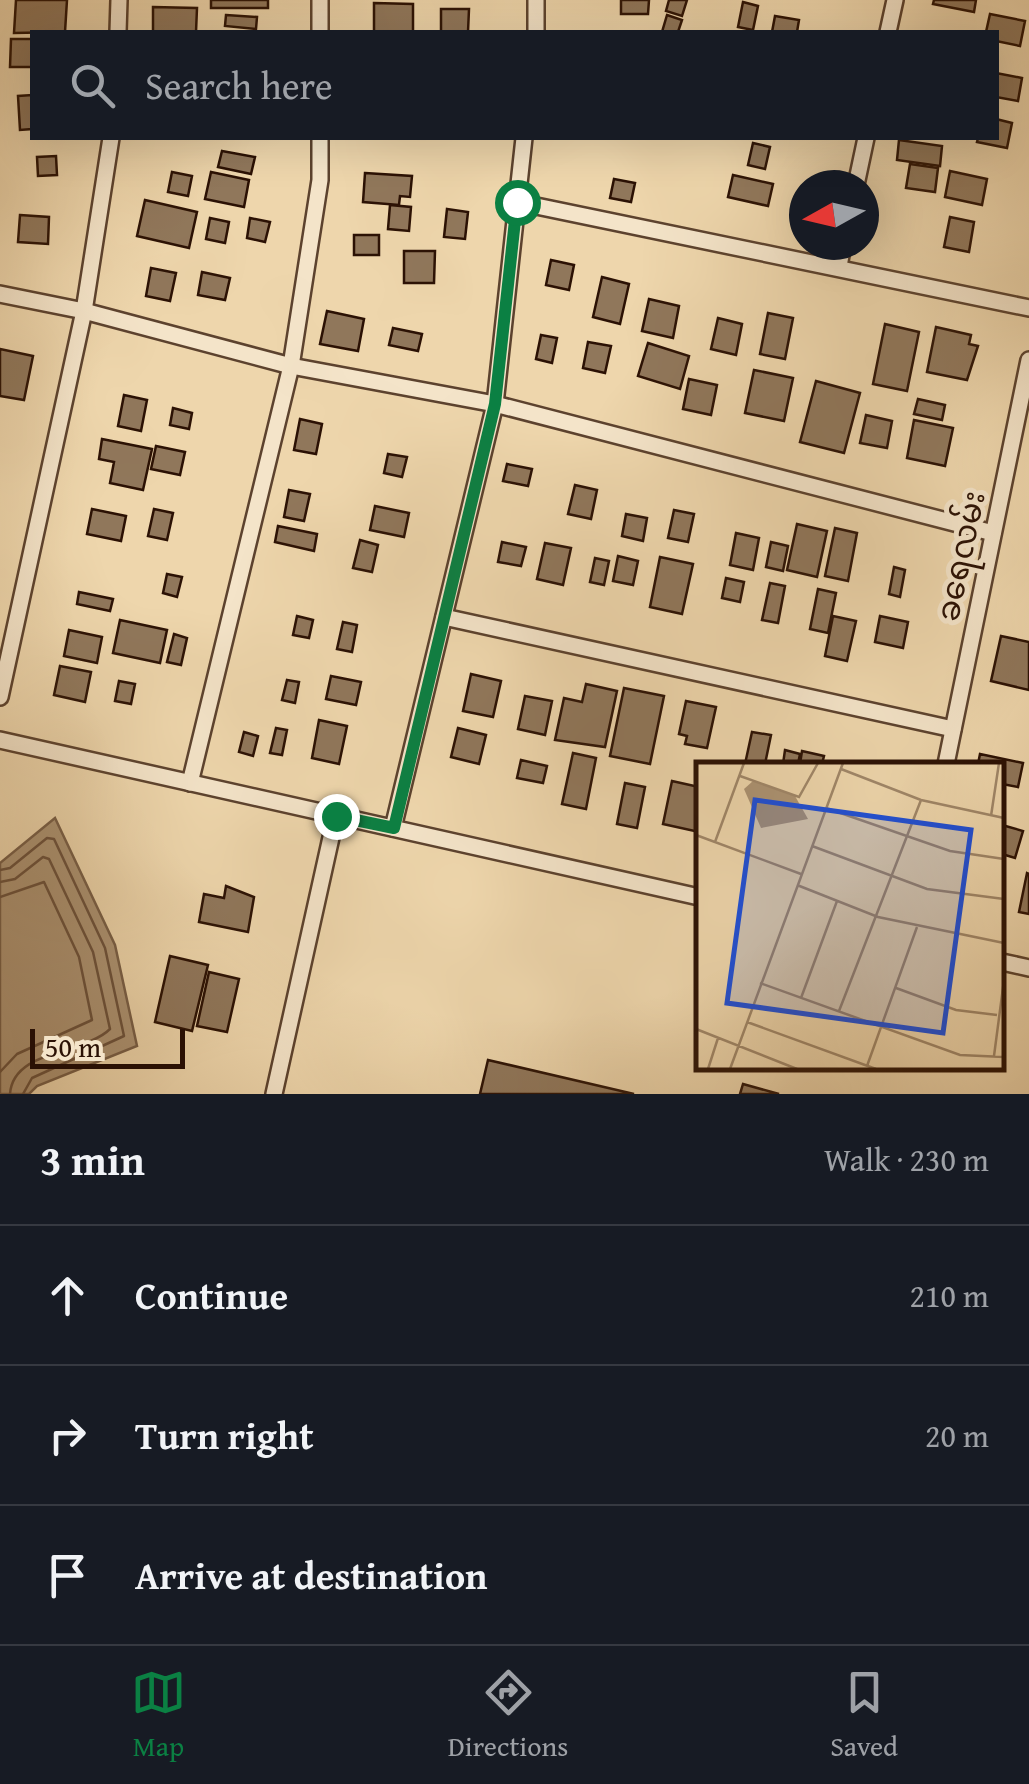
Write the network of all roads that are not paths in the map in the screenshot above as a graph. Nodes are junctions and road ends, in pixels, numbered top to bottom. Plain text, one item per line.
1 (119, 0) edge
2 (320, 0) edge
3 (536, 0) edge
4 (895, 0) edge
5 (118, 30) edge
6 (320, 30) edge
7 (536, 30) edge
8 (888, 30) edge
9 (111, 140) edge
10 (320, 140) edge
11 (524, 140) edge
12 (866, 140) edge
13 (859, 170) edge
14 (517, 202) junction
15 (840, 260) edge
16 (839, 266) junction
17 (0, 294) edge
18 (1029, 308) edge
19 (84, 311) junction
20 (1029, 360) edge
21 (291, 366) junction
22 (495, 404) junction
23 (993, 533) junction
24 (444, 616) junction
25 (0, 697) edge
26 (953, 729) junction
27 (0, 740) edge
28 (946, 762) edge
29 (190, 783) junction
30 (336, 816) junction
31 (394, 828) junction
32 (696, 895) edge
33 (1004, 962) edge
34 (1029, 968) edge
35 (274, 1094) edge

1 - 5 street
2 - 6 street
3 - 7 street
4 - 8 street
9 - 19 street
10 - 21 street
11 - 14 street
12 - 13 street
14 - 16 street
14 - 22 street
15 - 16 street
16 - 18 street
17 - 19 street
19 - 21 street
19 - 25 street
20 - 23 street, ခရေလမ်း
21 - 22 street
21 - 29 street
22 - 23 street
22 - 24 street
23 - 26 street, ခရေလမ်း
24 - 26 street
24 - 31 street
26 - 28 street, ခရေလမ်း
27 - 29 street
29 - 30 street
30 - 31 street
30 - 35 street
31 - 32 street
33 - 34 street

